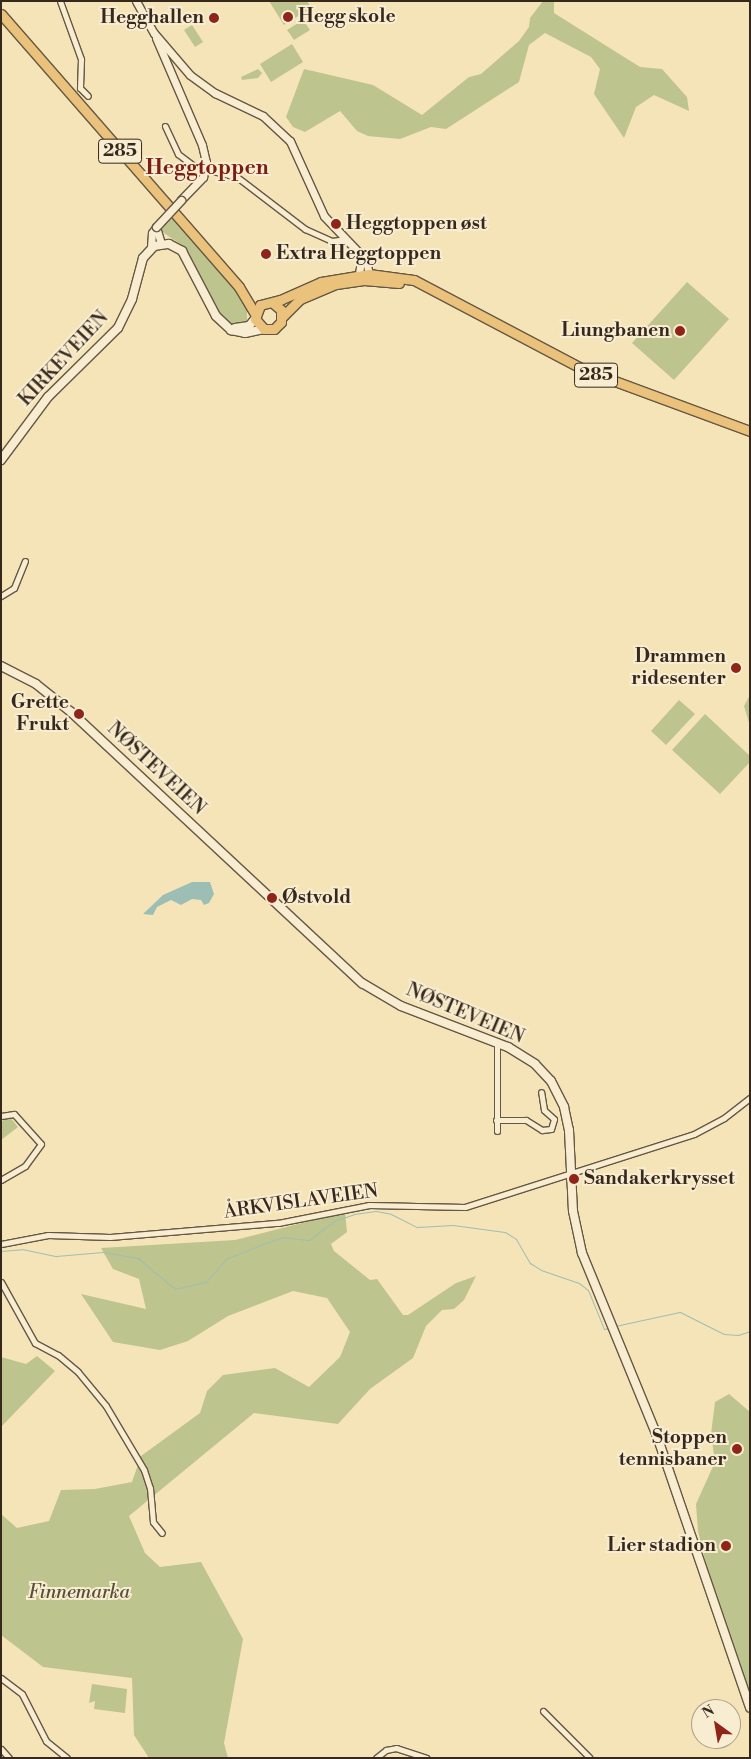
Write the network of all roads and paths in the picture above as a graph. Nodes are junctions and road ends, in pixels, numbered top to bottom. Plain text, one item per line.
1 (60, 1) edge
2 (136, 1) edge
3 (1, 14) edge
4 (154, 33) junction
5 (88, 96) dead end
6 (165, 126) dead end
7 (194, 166) dead end
8 (205, 169) junction
9 (156, 226) junction
10 (344, 239) junction
11 (161, 243) junction
12 (152, 247) junction
13 (364, 276) junction
14 (239, 287) junction
15 (269, 303) junction
16 (255, 317) junction
17 (282, 317) junction
18 (228, 327) junction
19 (264, 329) junction
20 (750, 431) edge
21 (1, 460) edge
22 (25, 560) dead end
23 (1, 596) edge
24 (1, 666) edge
25 (497, 1042) junction
26 (541, 1092) dead end
27 (750, 1098) edge
28 (1, 1116) edge
29 (496, 1120) junction
30 (497, 1131) dead end
31 (571, 1174) junction
32 (1, 1180) edge
33 (1, 1244) edge
34 (1, 1282) edge
35 (8, 1296) junction
36 (1, 1300) edge
37 (162, 1533) dead end
38 (1, 1678) edge
39 (750, 1708) edge
40 (543, 1711) dead end
41 (1, 1749) edge
42 (9, 1758) edge
43 (67, 1758) edge
44 (376, 1758) edge
45 (426, 1758) edge
46 (590, 1758) edge

1 - 5 street
2 - 4 street
3 - 14 main road, 285
4 - 8 street
4 - 10 street
6 - 7 street
8 - 9 street, bridge
8 - 10 street
9 - 11 street
9 - 12 street, KIRKEVEIEN
10 - 13 street
11 - 12 main road
11 - 18 main road
12 - 21 main road, KIRKEVEIEN
13 - 15 main road, 285
13 - 17 main road, 285
13 - 20 main road, 285
14 - 15 main road, 285
14 - 16 main road, 285
15 - 16 main road, 285
15 - 17 main road, 285
16 - 18 main road
16 - 19 main road, 285
17 - 19 main road, 285
18 - 19 main road
22 - 23 street
24 - 25 main road, NØSTEVEIEN
25 - 29 street
25 - 31 main road, NØSTEVEIEN
26 - 29 street
27 - 31 street, ÅRKVISLAVEIEN
28 - 32 street
29 - 30 street
31 - 33 street, ÅRKVISLAVEIEN
31 - 39 main road, NØSTEVEIEN
34 - 35 street
35 - 36 street
35 - 37 street
38 - 43 street
40 - 46 street
41 - 42 street
44 - 45 street

